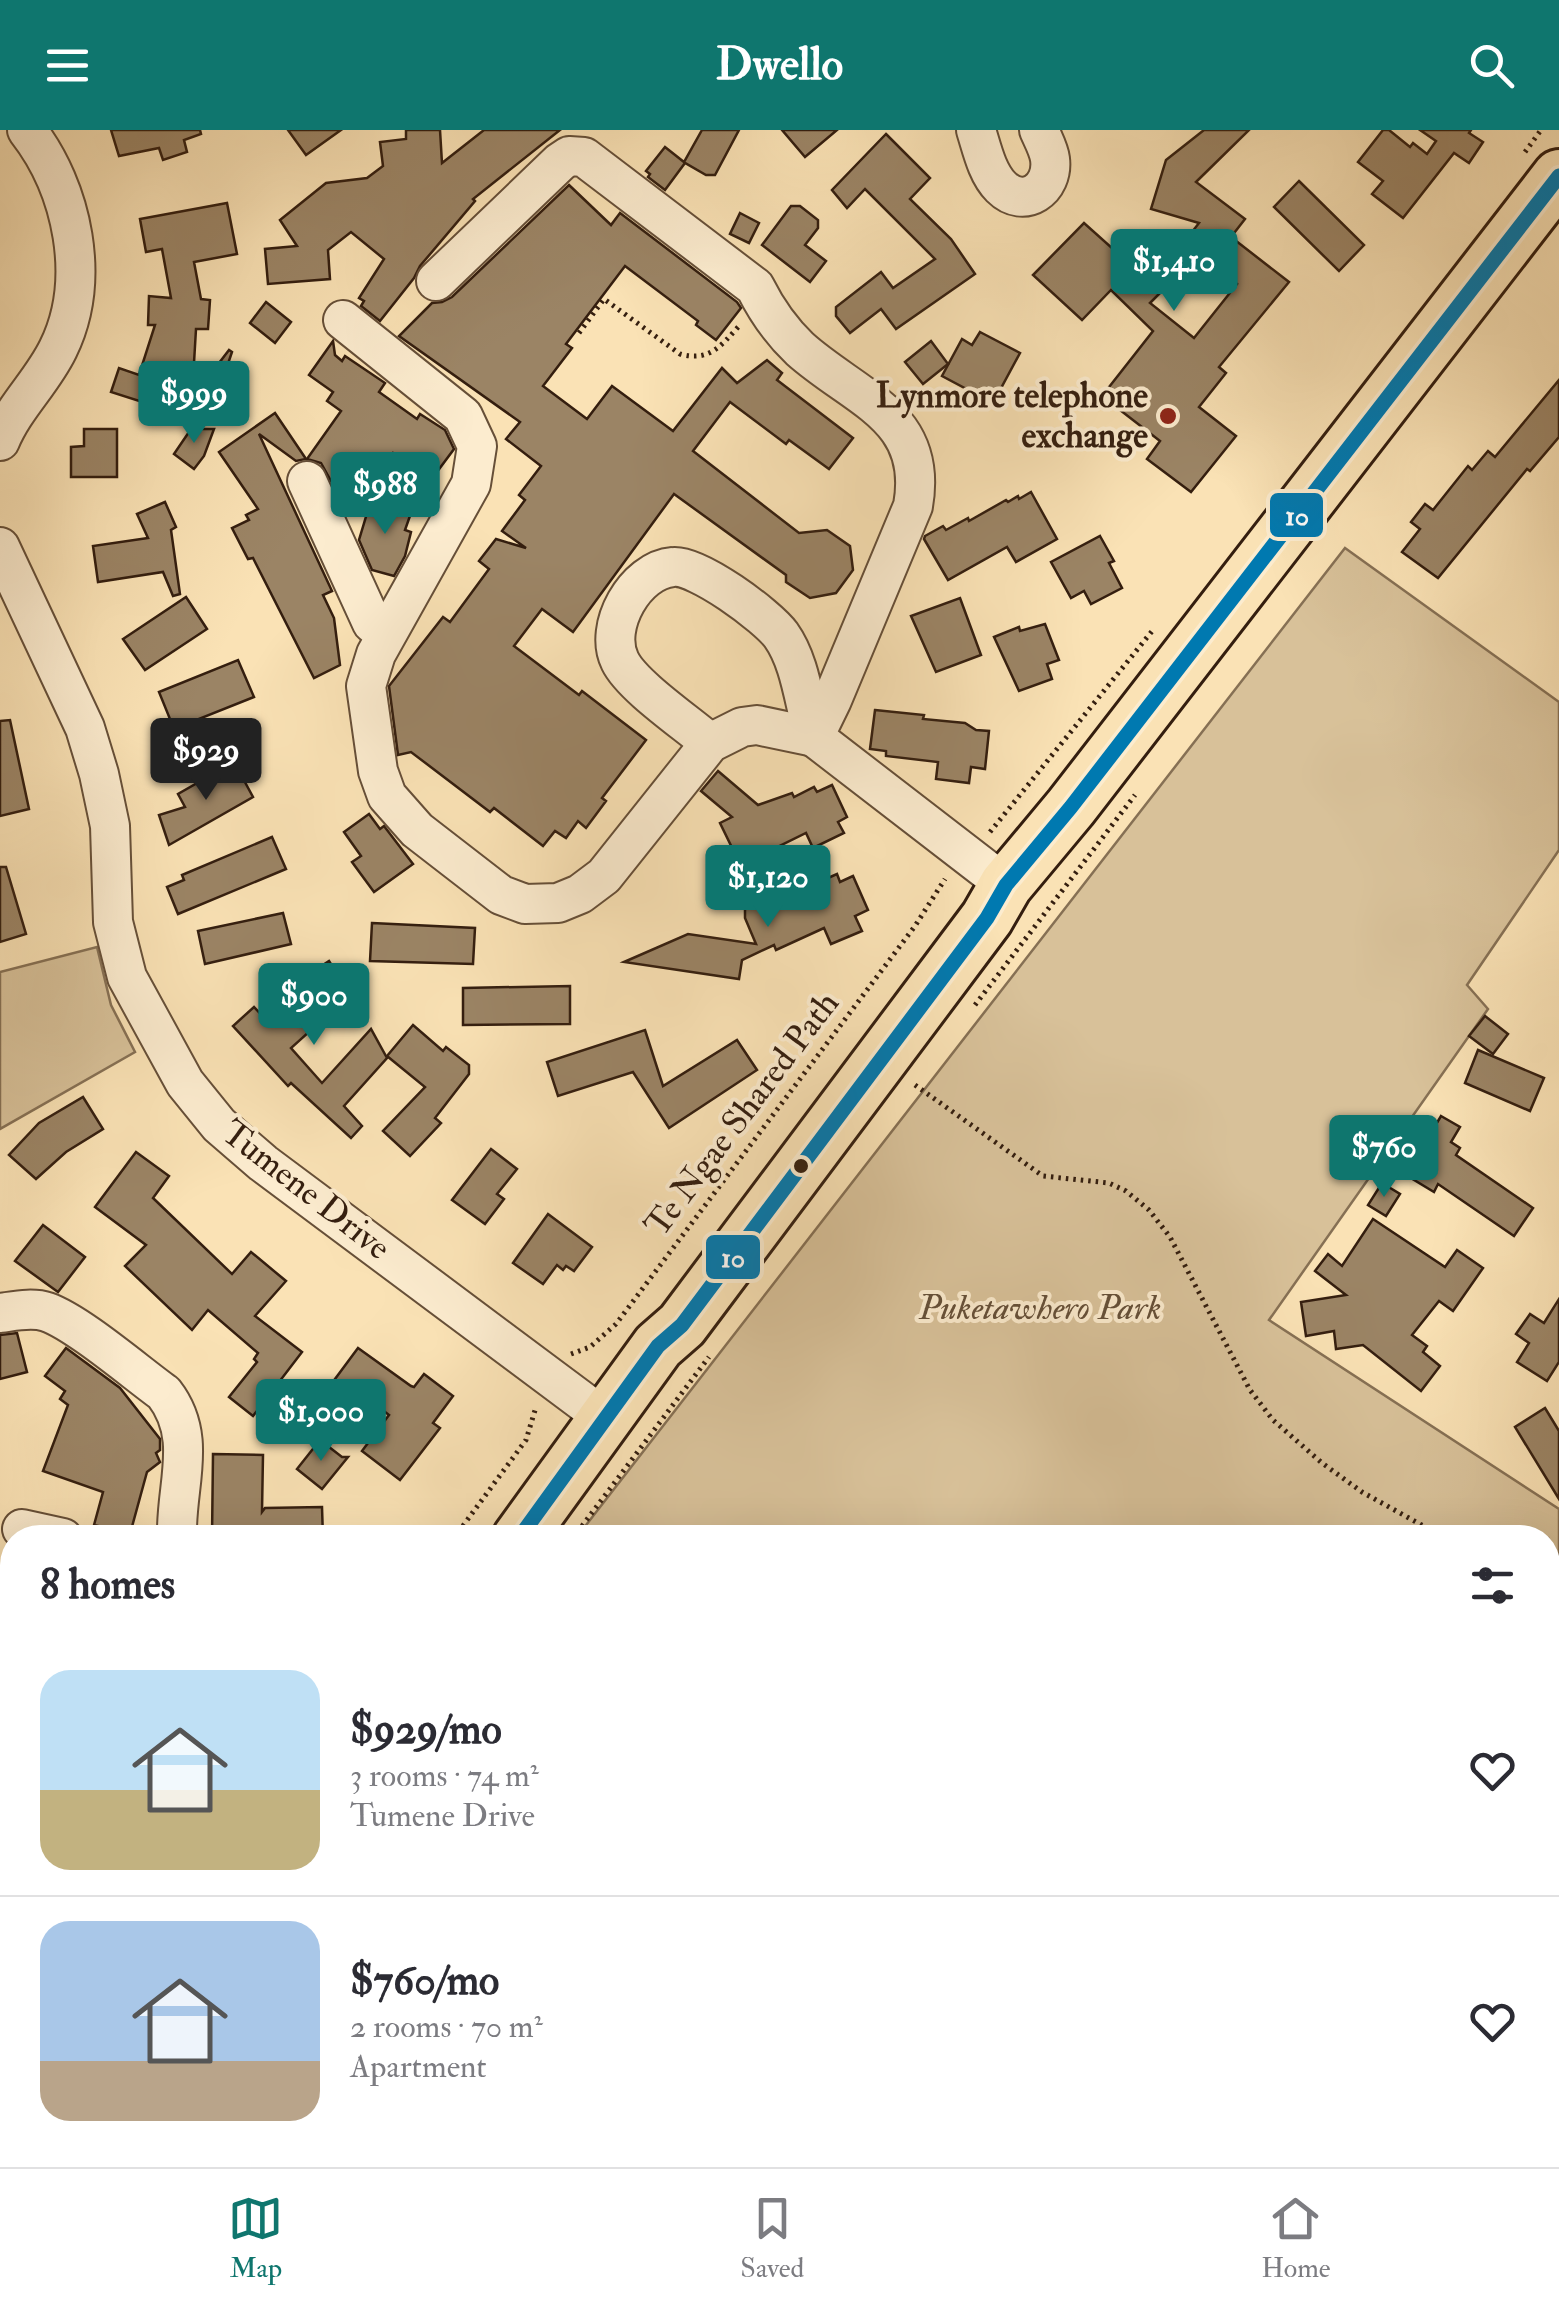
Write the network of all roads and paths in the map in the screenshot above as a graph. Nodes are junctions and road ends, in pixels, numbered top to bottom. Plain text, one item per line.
1 (27, 130) edge
2 (976, 130) edge
3 (1039, 130) edge
4 (1559, 176) edge
5 (436, 281) dead end
6 (762, 301) junction
7 (343, 320) dead end
8 (580, 333) dead end
9 (0, 440) edge
10 (307, 481) dead end
11 (0, 547) edge
12 (386, 634) junction
13 (814, 736) junction
14 (710, 742) junction
15 (1142, 786) dead end
16 (949, 874) dead end
17 (1006, 885) junction
18 (975, 1006) dead end
19 (915, 1085) dead end
20 (0, 1314) edge
21 (714, 1350) dead end
22 (562, 1354) dead end
23 (534, 1395) dead end
24 (606, 1419) junction
25 (178, 1525) edge
26 (464, 1525) edge
27 (529, 1525) edge
28 (582, 1525) edge
29 (1422, 1525) edge

1 - 9 street
2 - 3 street
4 - 17 highway
5 - 6 street
6 - 8 path
6 - 13 street
7 - 12 street
10 - 12 street
11 - 24 street, Tumene Drive
12 - 14 street
13 - 14 street
13 - 14 street
13 - 17 street
15 - 18 path
16 - 22 path, Te Ngae Shared Path
17 - 24 highway
19 - 29 path
20 - 25 street
21 - 28 path
23 - 26 path
24 - 27 highway

